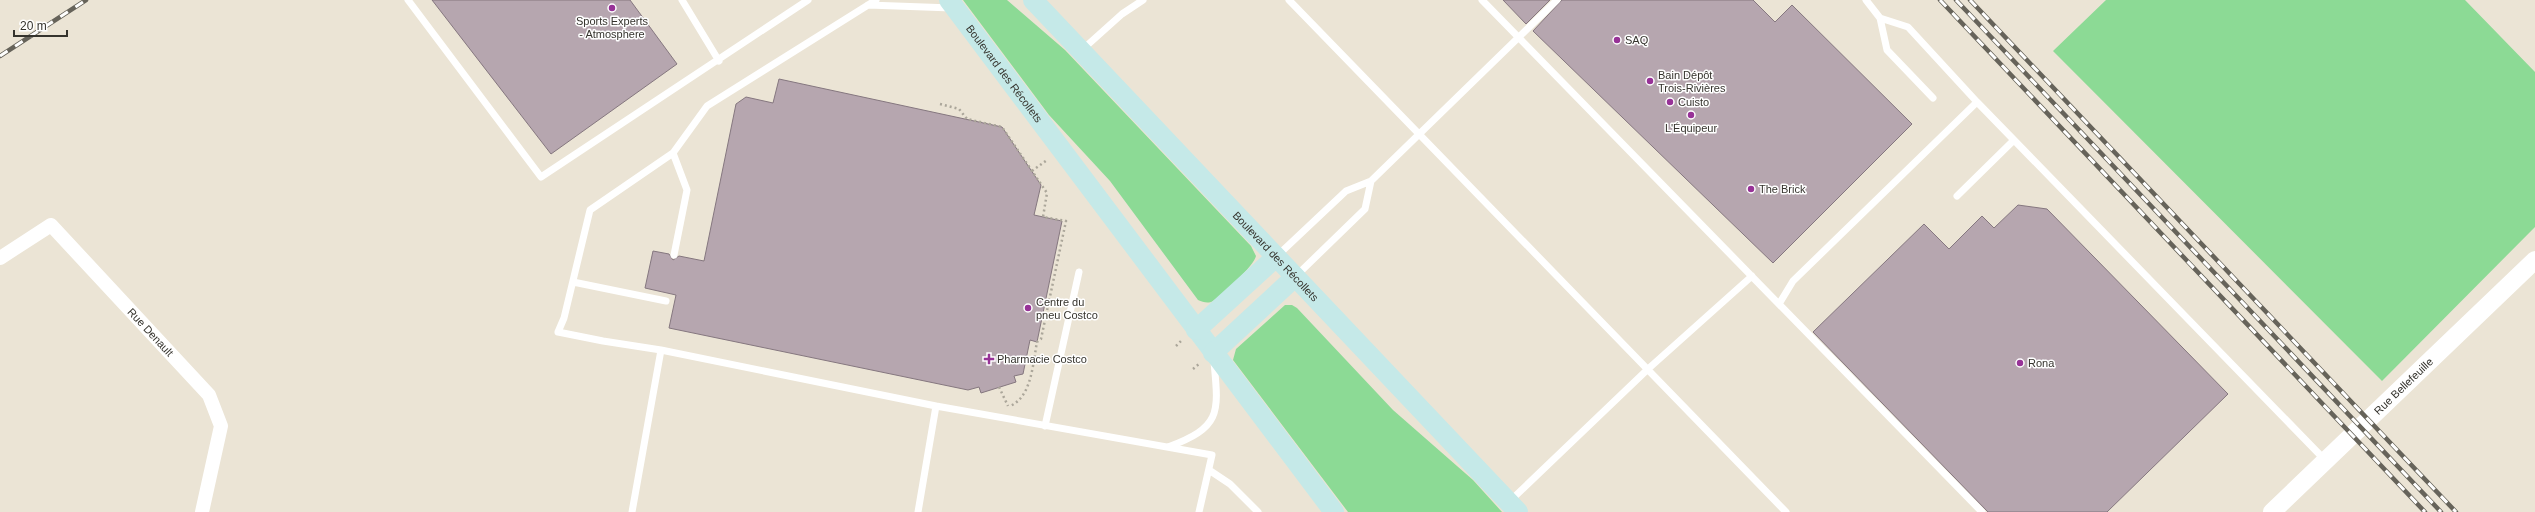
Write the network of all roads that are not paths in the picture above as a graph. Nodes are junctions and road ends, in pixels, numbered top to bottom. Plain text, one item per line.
1 (408, 0) edge
2 (682, 0) edge
3 (808, 0) edge
4 (876, 0) edge
5 (1033, 0) edge
6 (1142, 0) edge
7 (1289, 0) edge
8 (1482, 0) edge
9 (1557, 0) edge
10 (1866, 0) edge
11 (952, 4) edge
12 (868, 5) junction
13 (1880, 18) junction
14 (1519, 38) junction
15 (1081, 51) junction
16 (719, 61) junction
17 (1933, 98) dead end
18 (1977, 102) junction
19 (1420, 135) junction
20 (2014, 140) junction
21 (672, 153) junction
22 (1371, 181) junction
23 (1957, 196) dead end
24 (674, 255) dead end
25 (1276, 257) junction
26 (0, 258) edge
27 (2535, 260) edge
28 (1078, 272) dead end
29 (1752, 276) junction
30 (1295, 277) junction
31 (573, 282) junction
32 (666, 300) dead end
33 (1779, 304) junction
34 (1196, 330) junction
35 (661, 350) junction
36 (1214, 353) junction
37 (1648, 369) junction
38 (936, 406) junction
39 (1045, 426) junction
40 (1168, 448) junction
41 (2326, 460) junction
42 (1209, 470) junction
43 (1514, 507) edge
44 (202, 512) edge
45 (632, 512) edge
46 (918, 512) edge
47 (1199, 512) edge
48 (1258, 512) edge
49 (1334, 512) edge
50 (1786, 512) edge
51 (1982, 512) edge
52 (2272, 512) edge

1 - 16 lane
2 - 16 lane
3 - 16 lane
4 - 12 lane
5 - 15 main road, Boulevard des Récollets
6 - 15 lane
7 - 19 lane
8 - 14 lane
9 - 14 lane
10 - 13 lane
11 - 12 lane
11 - 34 main road, Boulevard des Récollets
12 - 21 lane
13 - 17 lane
13 - 18 lane
14 - 19 lane
14 - 29 lane
15 - 25 main road, Boulevard des Récollets
18 - 20 lane
18 - 33 lane
19 - 22 lane
19 - 37 lane
20 - 23 lane
20 - 41 lane
21 - 24 lane
21 - 31 lane
22 - 25 lane
22 - 30 lane
25 - 30 main road, Boulevard des Récollets
25 - 34 main road
26 - 44 street, Rue Denault
27 - 41 street, Rue Bellefeuille
28 - 39 lane
29 - 33 lane
29 - 37 lane
30 - 36 main road
30 - 43 main road, Boulevard des Récollets
31 - 32 lane
31 - 35 lane
33 - 51 lane
34 - 36 main road, Boulevard des Récollets
35 - 38 lane
35 - 45 lane
36 - 40 lane
36 - 49 main road, Boulevard des Récollets
37 - 43 lane
37 - 50 lane
38 - 39 lane
38 - 46 lane
39 - 40 lane
40 - 42 lane
41 - 52 street, Rue Bellefeuille
42 - 47 lane
42 - 48 lane

